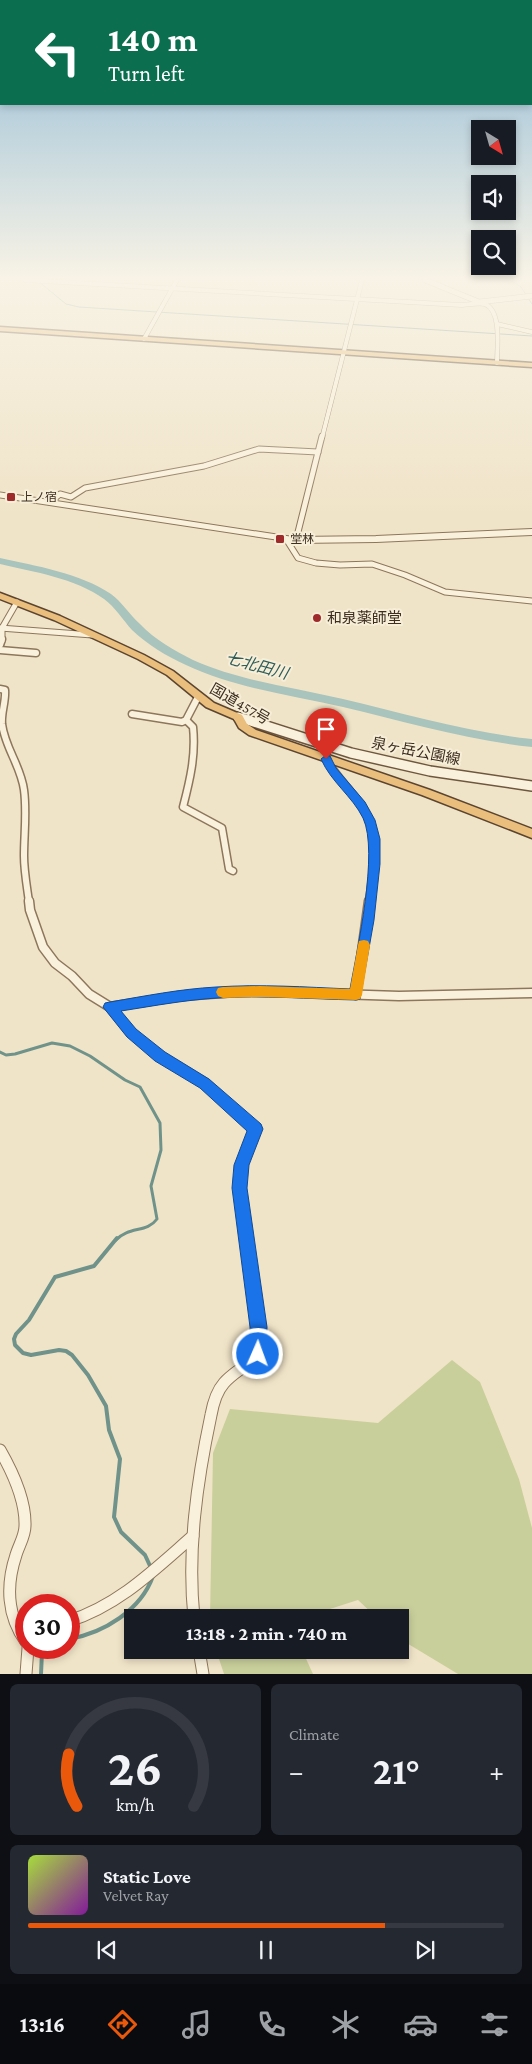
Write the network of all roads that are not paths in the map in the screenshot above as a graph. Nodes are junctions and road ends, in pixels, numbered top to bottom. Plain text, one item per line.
1 (341, 358) edge
2 (429, 358) edge
3 (497, 358) edge
4 (497, 363) junction
5 (532, 365) edge
6 (318, 452) junction
7 (0, 495) edge
8 (50, 502) junction
9 (532, 532) edge
10 (286, 540) junction
11 (296, 540) junction
12 (0, 596) edge
13 (532, 601) edge
14 (17, 602) junction
15 (1, 628) edge
16 (92, 635) junction
17 (0, 645) edge
18 (0, 650) edge
19 (36, 653) dead end
20 (0, 689) edge
21 (198, 697) junction
22 (132, 714) dead end
23 (238, 717) junction
24 (186, 720) junction
25 (326, 759) junction
26 (532, 786) edge
27 (532, 834) edge
28 (233, 871) dead end
29 (532, 993) edge
30 (356, 995) junction
31 (110, 1007) junction
32 (0, 1450) edge
33 (193, 1536) junction
34 (193, 1609) edge
35 (80, 1617) edge
36 (15, 1620) edge
37 (27, 1659) edge
38 (200, 1659) edge
39 (26, 1674) edge
40 (203, 1674) edge

1 - 6 street
2 - 4 highway
3 - 4 street
4 - 5 highway
6 - 8 street
6 - 11 street
7 - 8 street
8 - 10 street
9 - 11 street
10 - 11 street
10 - 13 street
12 - 14 highway, 国道457号
14 - 15 street
14 - 16 highway, 国道457号
15 - 16 street
15 - 17 street
16 - 21 highway, 国道457号
18 - 19 street
20 - 31 street
21 - 23 highway, 国道457号
21 - 24 street
22 - 24 street
23 - 25 highway, 国道457号
23 - 26 main road, 泉ヶ岳公園線
24 - 28 street
25 - 27 highway, 国道457号
25 - 30 street
29 - 30 street
30 - 31 street
31 - 33 street
32 - 36 street
33 - 34 street
33 - 35 street
37 - 39 street
38 - 40 street

